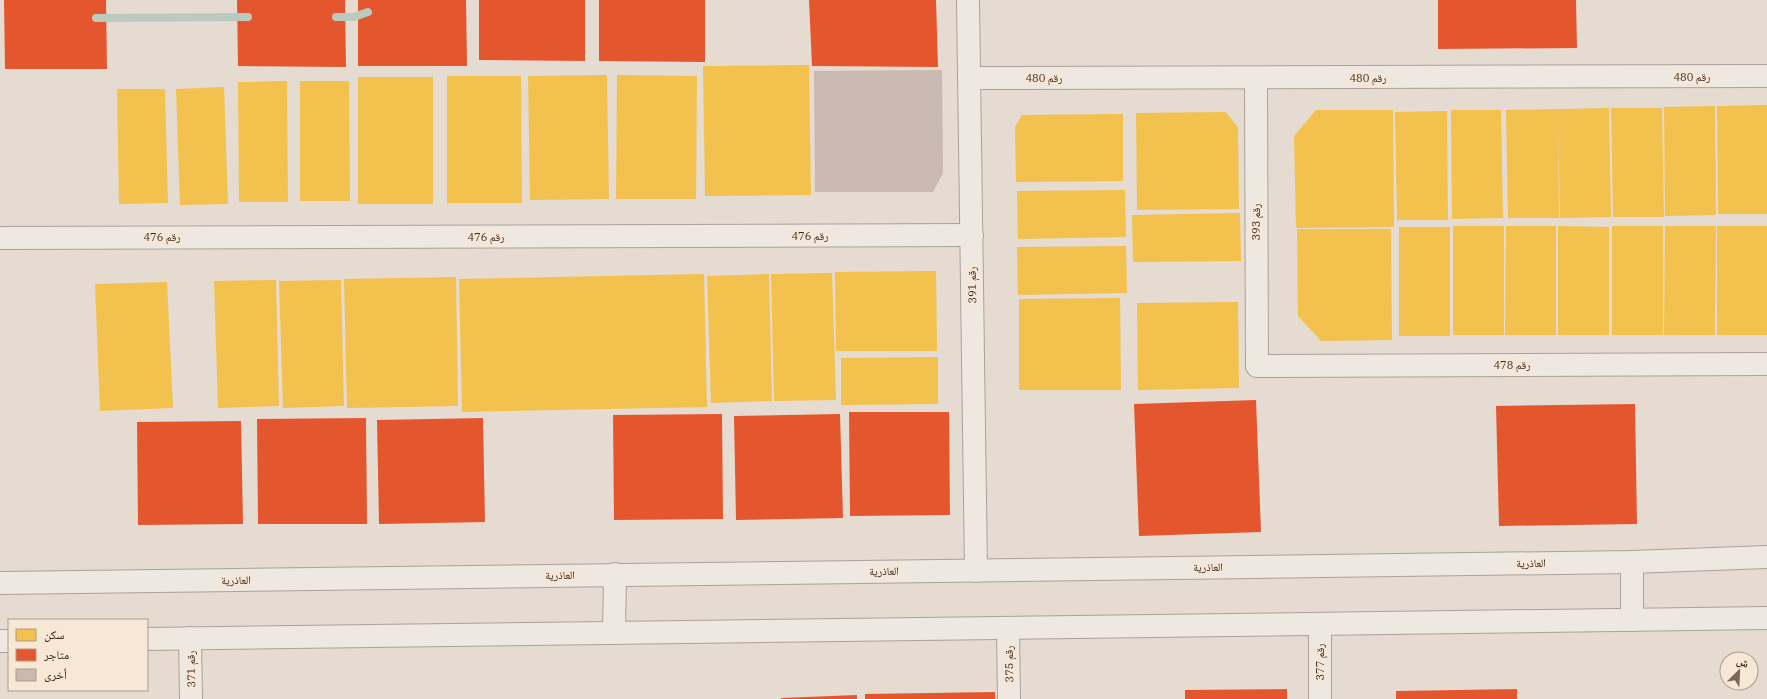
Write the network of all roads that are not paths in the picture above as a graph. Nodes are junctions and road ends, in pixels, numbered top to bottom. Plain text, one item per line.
1 (968, 0) edge
2 (1767, 76) edge
3 (969, 78) junction
4 (1256, 78) junction
5 (972, 236) junction
6 (0, 238) edge
7 (1767, 364) edge
8 (1257, 366) joint
9 (1767, 557) edge
10 (1632, 562) junction
11 (976, 570) junction
12 (615, 574) junction
13 (0, 583) edge
14 (1767, 618) edge
15 (1632, 620) junction
16 (1320, 625) junction
17 (1008, 629) junction
18 (614, 634) junction
19 (190, 638) junction
20 (148, 639) edge
21 (191, 699) edge
22 (1009, 699) edge
23 (1320, 699) edge

1 - 3 street, رقم 391
2 - 4 street, رقم 480
3 - 4 street, رقم 480
3 - 5 street, رقم 391
4 - 8 street, رقم 393
5 - 6 street, رقم 476
5 - 11 street, رقم 391
7 - 8 street, رقم 478
9 - 10 street, العاذرية
10 - 11 street, العاذرية
10 - 15 street
11 - 12 street, العاذرية
12 - 13 street, العاذرية
12 - 18 street
14 - 15 street
15 - 16 street
16 - 17 street
16 - 23 street, رقم 377
17 - 18 street
17 - 22 street, رقم 375
18 - 19 street
19 - 20 street
19 - 21 street, رقم 371

